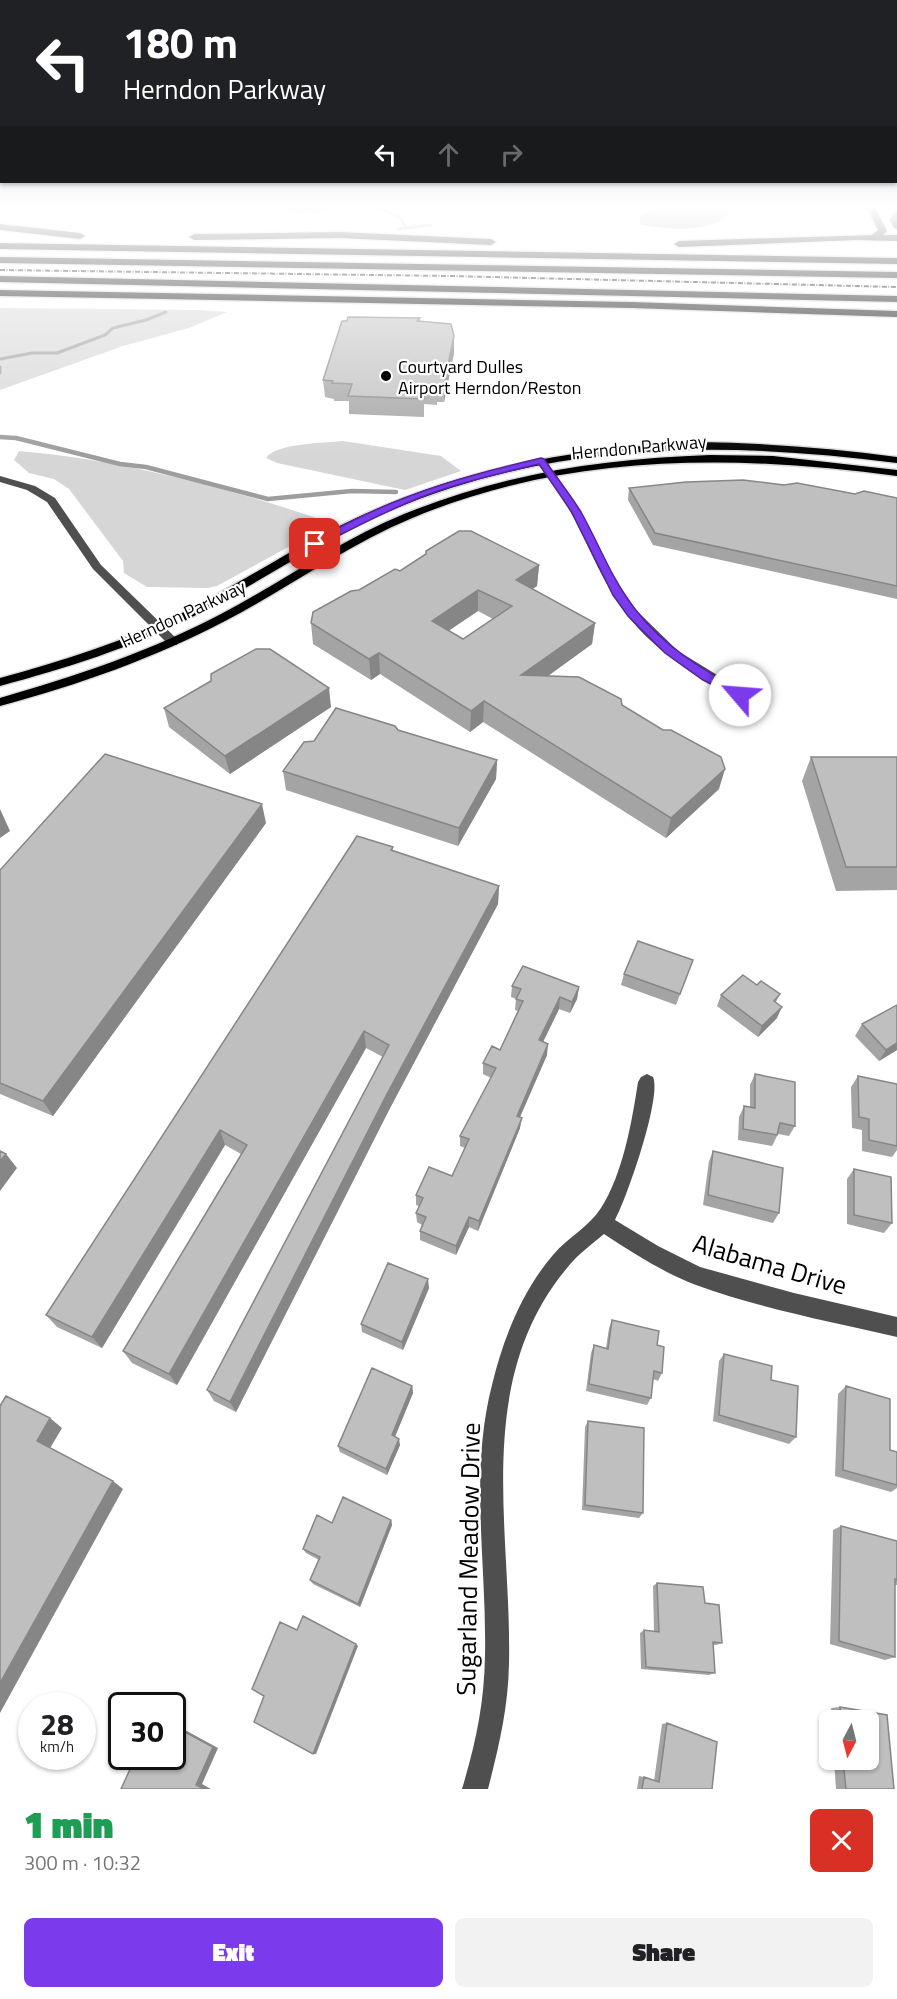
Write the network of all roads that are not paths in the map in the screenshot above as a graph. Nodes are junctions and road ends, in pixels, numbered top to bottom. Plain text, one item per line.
1 (560, 291) edge
2 (0, 293) edge
3 (296, 299) junction
4 (897, 299) edge
5 (0, 304) edge
6 (897, 314) edge
7 (897, 460) edge
8 (541, 461) junction
9 (550, 473) junction
10 (897, 473) edge
11 (0, 478) edge
12 (159, 628) junction
13 (173, 642) junction
14 (0, 682) edge
15 (740, 695) dead end
16 (0, 702) edge
17 (647, 1082) dead end
18 (603, 1223) junction
19 (897, 1327) edge
20 (475, 1789) edge

1 - 4 highway
2 - 3 highway
3 - 5 highway
3 - 6 highway
7 - 8 main road, Herndon Parkway
8 - 9 street
8 - 12 main road, Herndon Parkway
9 - 10 main road, Herndon Parkway
9 - 13 main road, Herndon Parkway
9 - 15 street
11 - 12 street
12 - 13 street
12 - 14 main road, Herndon Parkway
13 - 16 main road, Herndon Parkway
17 - 18 street, Sugarland Meadow Drive
18 - 19 street, Alabama Drive
18 - 20 street, Sugarland Meadow Drive

